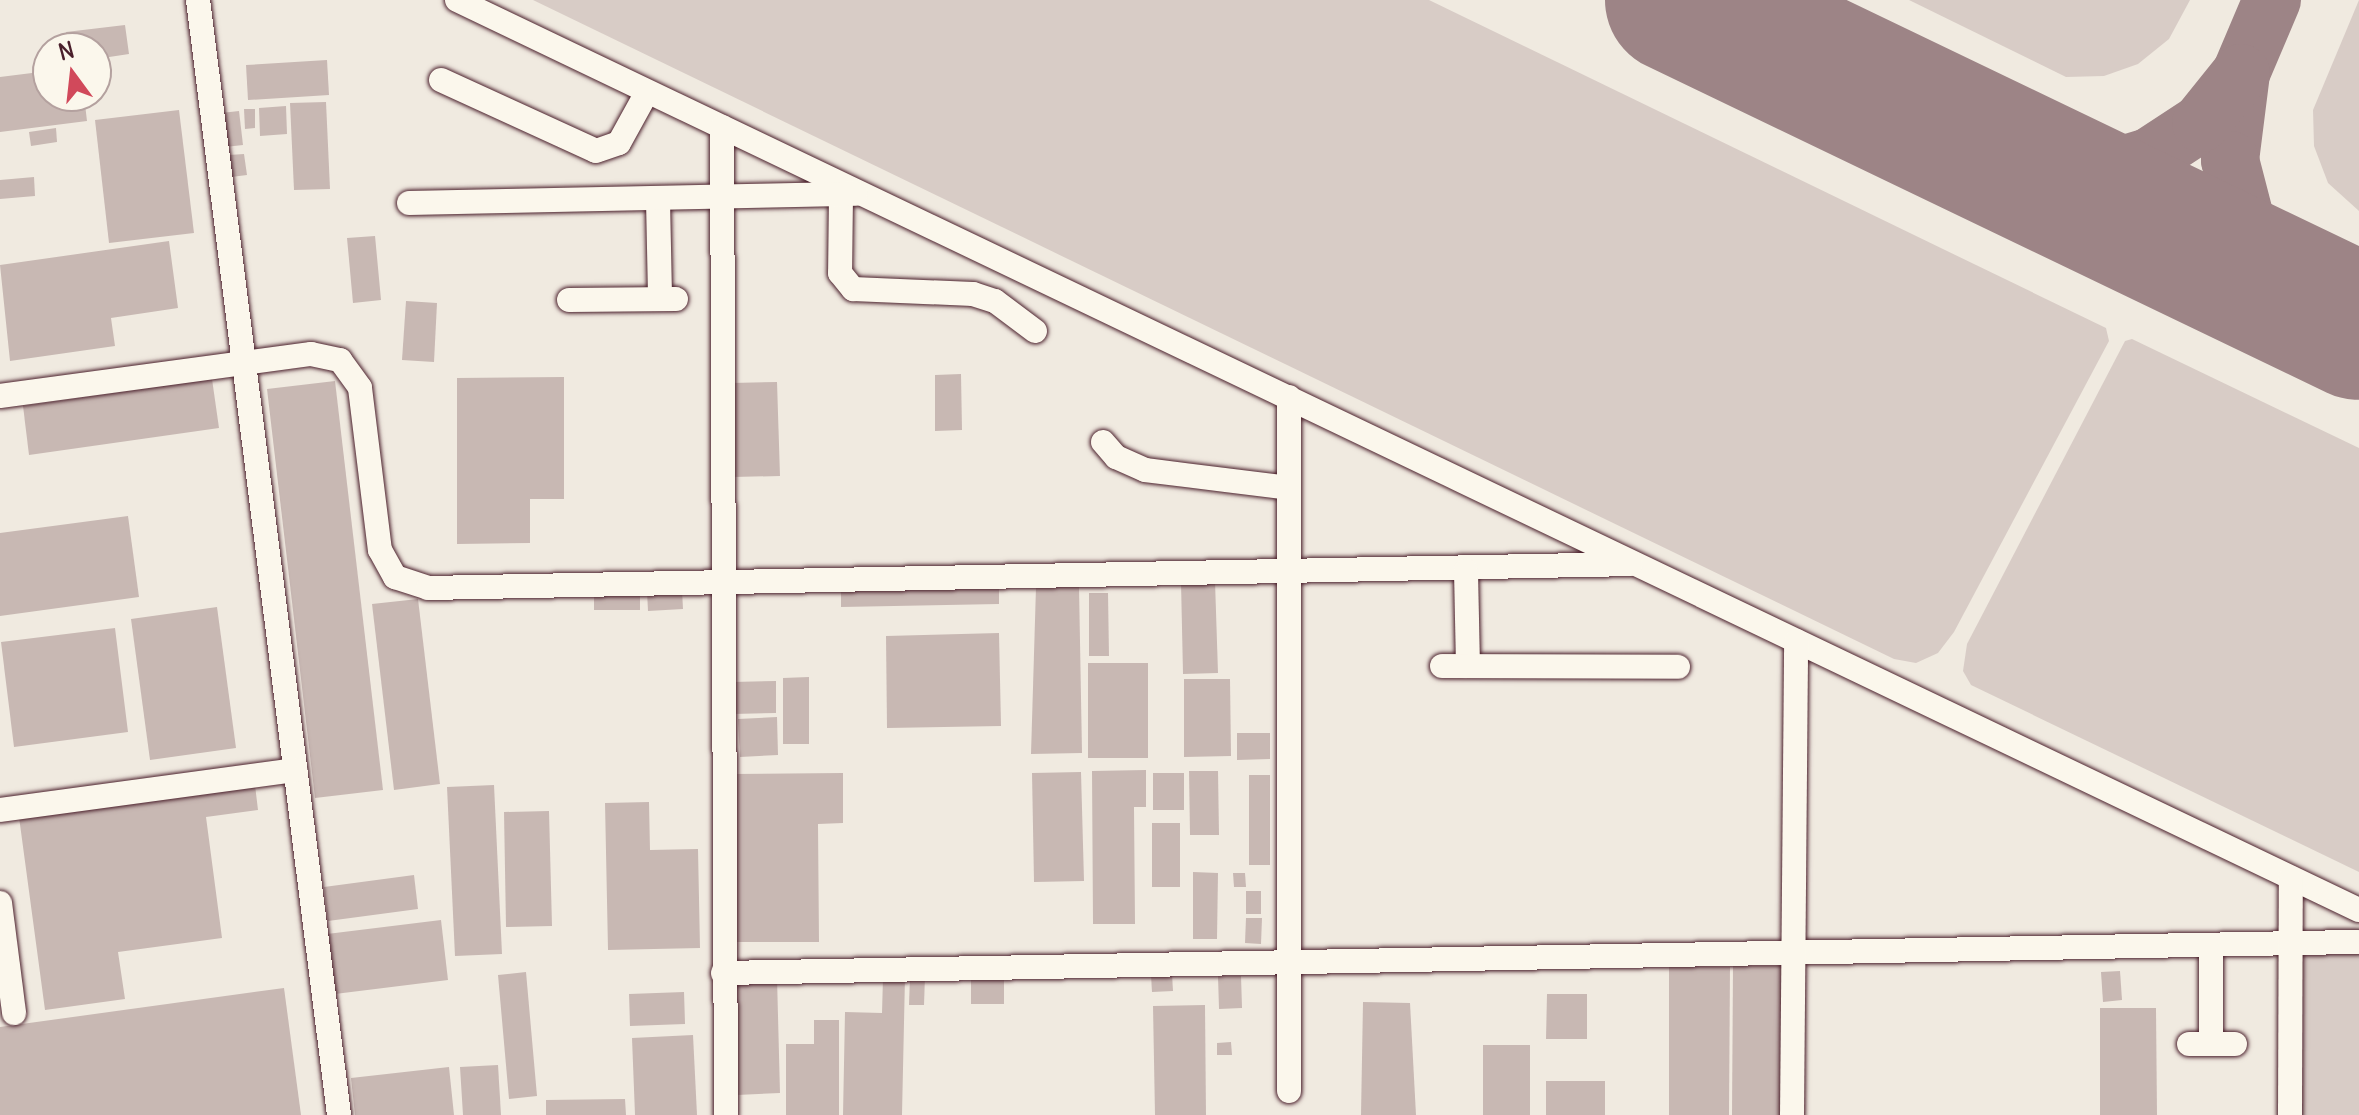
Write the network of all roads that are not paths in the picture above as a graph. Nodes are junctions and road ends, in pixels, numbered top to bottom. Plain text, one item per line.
1 (198, 0) edge
2 (457, 0) edge
3 (441, 80) dead end
4 (647, 92) junction
5 (722, 127) junction
6 (850, 195) junction
7 (726, 199) junction
8 (658, 200) junction
9 (409, 203) dead end
10 (569, 300) dead end
11 (1035, 331) dead end
12 (245, 363) junction
13 (1, 392) edge
14 (1289, 397) junction
15 (1103, 442) dead end
16 (1289, 488) junction
17 (1636, 564) junction
18 (1466, 571) junction
19 (1289, 574) junction
20 (721, 585) junction
21 (1796, 641) junction
22 (1442, 666) dead end
23 (1468, 666) junction
24 (1678, 667) dead end
25 (295, 770) junction
26 (0, 810) edge
27 (2291, 878) junction
28 (0, 903) edge
29 (2359, 910) edge
30 (2359, 942) edge
31 (2291, 945) junction
32 (2211, 946) junction
33 (1792, 955) junction
34 (1289, 965) junction
35 (723, 973) junction
36 (14, 1013) dead end
37 (2212, 1044) dead end
38 (1289, 1091) dead end
39 (339, 1115) edge
40 (726, 1115) edge
41 (1792, 1115) edge
42 (2290, 1115) edge

1 - 12 street
2 - 4 street
3 - 4 street
4 - 5 street
5 - 6 street
5 - 7 street
6 - 7 street
6 - 11 street
6 - 14 street
7 - 8 street
7 - 20 street
8 - 9 street
8 - 10 street
12 - 13 street
12 - 20 street
12 - 25 street
14 - 16 street
14 - 17 street
15 - 16 street
16 - 19 street
17 - 18 street
17 - 21 street
18 - 19 street
18 - 23 street
19 - 20 street
19 - 34 street
20 - 35 street
21 - 27 street
21 - 33 street
22 - 23 street
23 - 24 street
25 - 26 street
25 - 39 street
27 - 29 street
27 - 31 street
28 - 36 street
30 - 31 street
31 - 32 street
31 - 42 street
32 - 33 street
32 - 37 street
33 - 34 street
33 - 41 street
34 - 35 street
34 - 38 street
35 - 40 street

